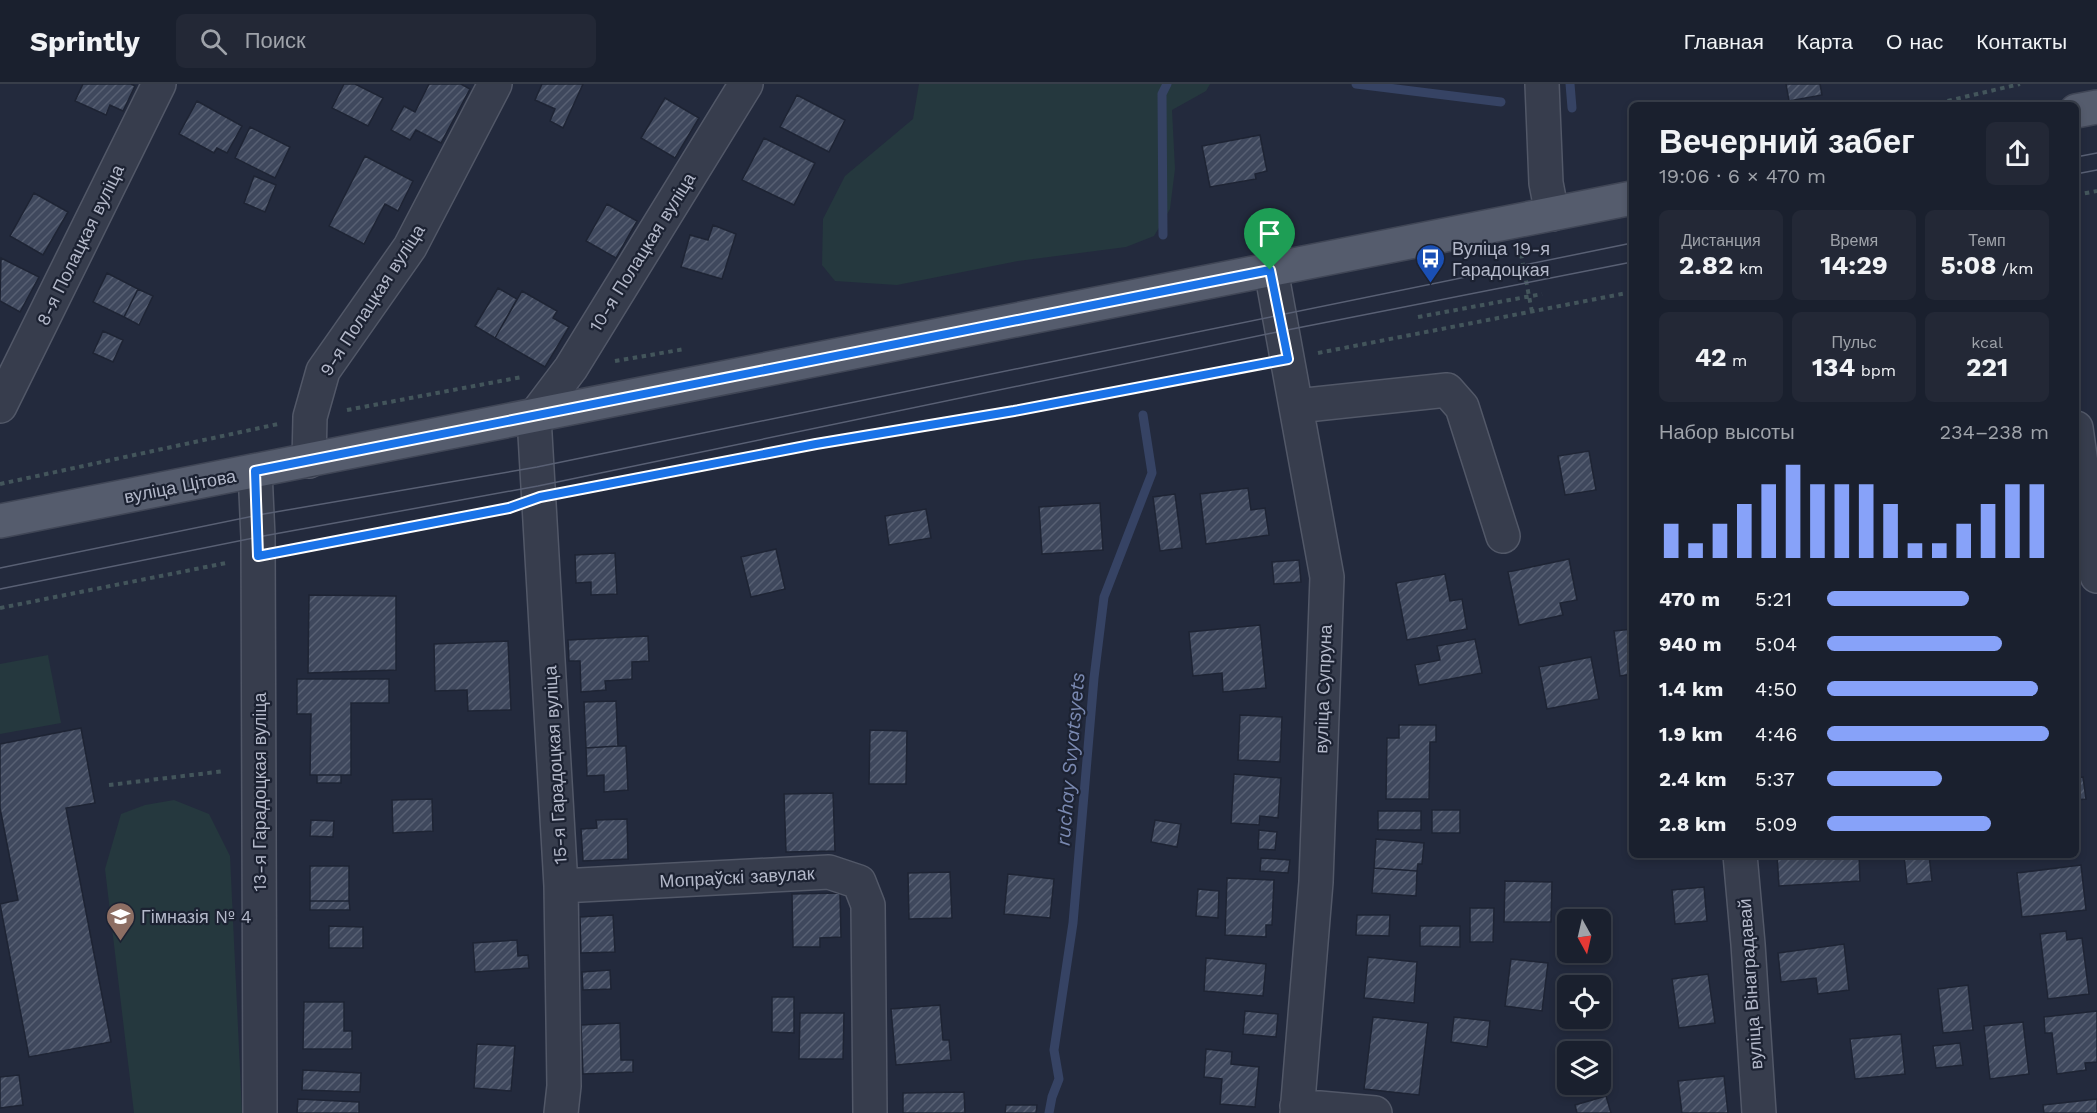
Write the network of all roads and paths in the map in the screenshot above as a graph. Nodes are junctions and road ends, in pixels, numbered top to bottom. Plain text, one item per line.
1 (159, 84) edge
2 (495, 84) edge
3 (746, 84) edge
4 (1542, 84) edge
5 (2020, 84) edge
6 (1943, 102) edge
7 (2097, 107) edge
8 (2079, 110) edge
9 (2097, 190) edge
10 (2079, 194) edge
11 (1629, 199) edge
12 (1552, 214) junction
13 (1521, 255) dead end
14 (1270, 270) junction
15 (1629, 293) edge
16 (1542, 294) dead end
17 (1529, 297) junction
18 (1532, 312) junction
19 (1418, 317) dead end
20 (1288, 359) junction
21 (0, 406) edge
22 (1297, 406) junction
23 (534, 417) junction
24 (2079, 449) edge
25 (309, 460) junction
26 (255, 471) junction
27 (540, 497) junction
28 (0, 521) edge
29 (1503, 536) dead end
30 (258, 556) junction
31 (2097, 576) edge
32 (0, 608) edge
33 (259, 766) junction
34 (109, 786) dead end
35 (1740, 858) edge
36 (561, 886) junction
37 (1297, 1109) edge
38 (260, 1113) edge
39 (561, 1113) edge
40 (870, 1113) edge
41 (1375, 1113) edge
42 (1759, 1113) edge

1 - 21 street, 8-я Полацкая вуліца
2 - 25 street, 9-я Полацкая вуліца
3 - 23 street, 10-я Полацкая вуліца
4 - 12 street
5 - 6 path
7 - 8 main road
9 - 10 path
11 - 12 main road, вуліца Цітова
12 - 14 main road, вуліца Цітова
13 - 17 path
14 - 20 street, вуліца Супруна
14 - 23 main road, вуліца Цітова
15 - 18 path
16 - 17 path
17 - 18 path
17 - 19 path
18 - 20 path
20 - 22 street, вуліца Супруна
20 - 27 path
22 - 29 street
22 - 37 street, вуліца Супруна
23 - 25 main road, вуліца Цітова
23 - 27 street, 15-я Гарадоцкая вуліца
24 - 31 street
25 - 26 main road, вуліца Цітова
26 - 28 main road, вуліца Цітова
26 - 30 street, 13-я Гарадоцкая вуліца
27 - 30 path
27 - 36 street, 15-я Гарадоцкая вуліца
30 - 32 path
30 - 33 street, 13-я Гарадоцкая вуліца
33 - 34 path
33 - 38 street, 13-я Гарадоцкая вуліца
35 - 42 street, вуліца Вінаградавай
36 - 39 street, 15-я Гарадоцкая вуліца
36 - 40 street, Мопраўскі завулак
37 - 41 street

